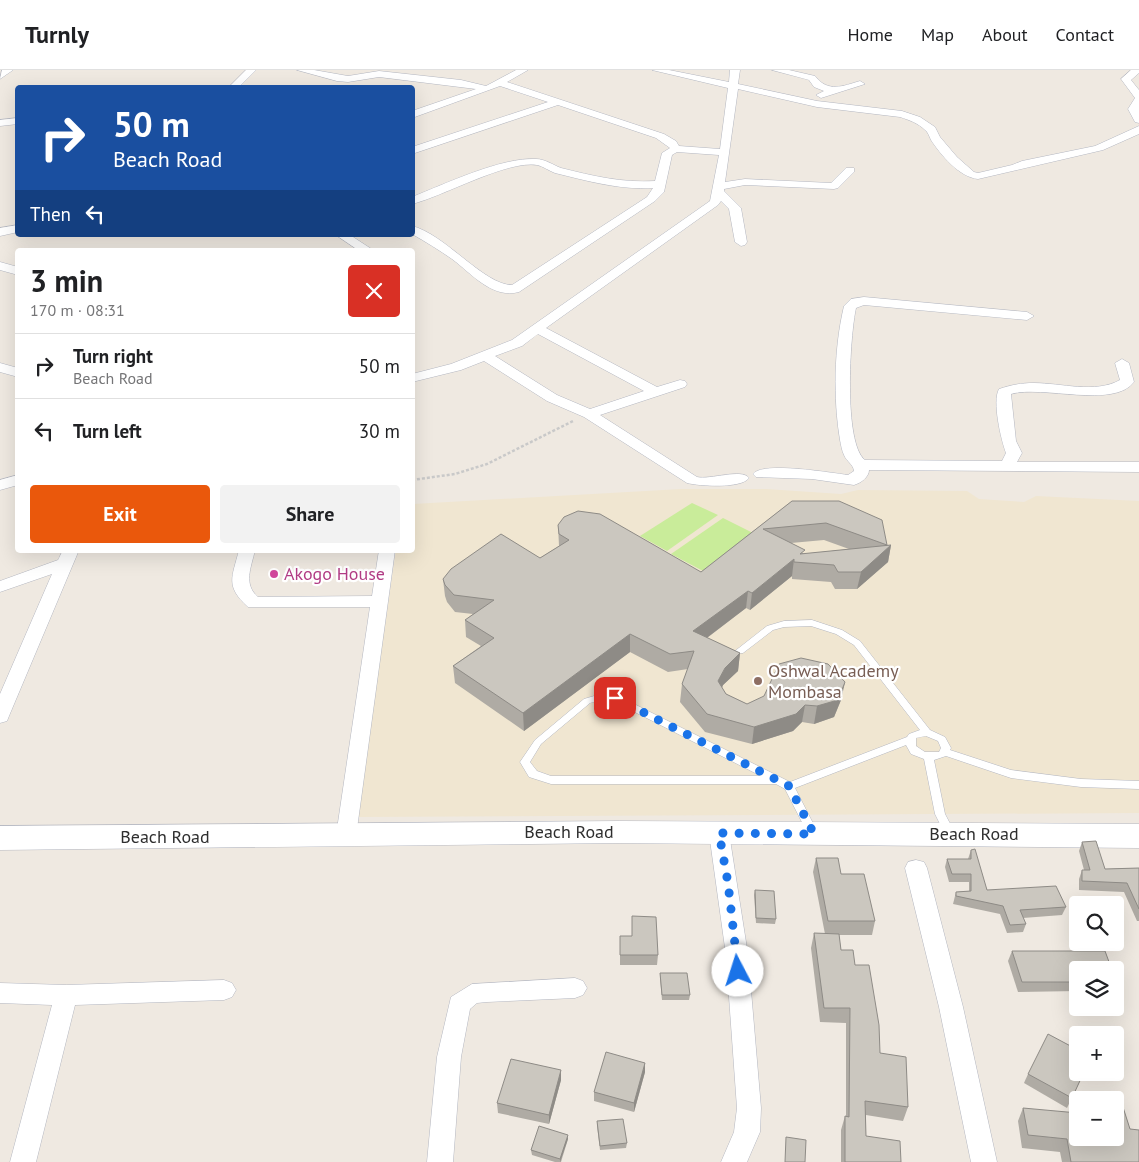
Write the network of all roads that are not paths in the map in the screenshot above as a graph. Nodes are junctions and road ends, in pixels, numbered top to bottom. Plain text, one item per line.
1 (8, 70) edge
2 (251, 70) edge
3 (302, 70) edge
4 (362, 70) edge
5 (523, 70) edge
6 (657, 70) edge
7 (735, 70) edge
8 (777, 70) edge
9 (1137, 70) edge
10 (374, 74) junction
11 (0, 76) edge
12 (498, 82) junction
13 (860, 84) dead end
14 (235, 85) edge
15 (732, 86) junction
16 (487, 89) junction
17 (832, 91) junction
18 (1139, 98) edge
19 (558, 102) junction
20 (808, 102) junction
21 (415, 114) edge
22 (1139, 120) edge
23 (15, 121) edge
24 (0, 123) edge
25 (1139, 129) edge
26 (676, 149) junction
27 (415, 150) edge
28 (725, 152) junction
29 (850, 170) dead end
30 (660, 184) junction
31 (718, 189) junction
32 (415, 200) edge
33 (15, 229) edge
34 (415, 231) edge
35 (0, 232) edge
36 (345, 237) edge
37 (741, 242) dead end
38 (364, 248) edge
39 (0, 266) edge
40 (15, 271) edge
41 (1027, 316) dead end
42 (537, 328) junction
43 (487, 356) junction
44 (1122, 362) dead end
45 (0, 367) edge
46 (15, 373) edge
47 (415, 377) edge
48 (680, 384) dead end
49 (1133, 386) edge
50 (654, 391) junction
51 (589, 414) junction
52 (861, 465) junction
53 (1008, 465) junction
54 (1139, 467) edge
55 (761, 474) dead end
56 (741, 478) dead end
57 (15, 481) edge
58 (0, 486) edge
59 (245, 553) edge
60 (387, 553) edge
61 (68, 557) edge
62 (0, 587) edge
63 (381, 601) junction
64 (740, 651) edge
65 (0, 715) edge
66 (926, 732) junction
67 (910, 740) junction
68 (944, 752) junction
69 (928, 757) junction
70 (778, 780) junction
71 (1139, 785) edge
72 (789, 786) junction
73 (719, 833) junction
74 (950, 833) junction
75 (814, 834) junction
76 (346, 836) junction
77 (1139, 836) edge
78 (0, 838) edge
79 (916, 868) dead end
80 (575, 988) dead end
81 (224, 990) dead end
82 (0, 993) edge
83 (66, 994) junction
84 (23, 1162) edge
85 (440, 1162) edge
86 (734, 1162) edge
87 (984, 1162) edge

1 - 11 street
2 - 14 street
3 - 10 street
4 - 10 street
5 - 12 street
6 - 15 street
7 - 15 street
8 - 17 street
9 - 18 street
10 - 16 street
12 - 16 street
12 - 19 street
13 - 17 street
15 - 20 street
15 - 28 street
16 - 21 street
17 - 20 street
18 - 22 street
19 - 26 street
19 - 27 street
20 - 25 street
23 - 24 street
26 - 28 street
26 - 30 street
28 - 31 street
29 - 31 street
30 - 32 street
30 - 34 street
31 - 37 street
31 - 42 street
33 - 35 street
36 - 38 street
39 - 40 street
41 - 52 street
42 - 43 street
42 - 50 street
43 - 47 street
43 - 51 street
44 - 49 street
45 - 46 street
48 - 50 street
49 - 53 street
50 - 51 street
51 - 56 street
52 - 53 street
52 - 55 street
53 - 54 street
57 - 58 street
59 - 63 street
60 - 63 street
61 - 62 street
61 - 65 street
63 - 76 street
64 - 66 lane
66 - 67 lane
66 - 68 lane
67 - 69 lane
67 - 72 lane
68 - 69 lane
68 - 71 lane
69 - 74 lane
70 - 70 lane
70 - 72 lane
72 - 75 lane
73 - 75 main road, Beach Road
73 - 76 main road, Beach Road
73 - 86 street
74 - 75 main road, Beach Road
74 - 77 main road, Beach Road
76 - 78 main road, Beach Road
79 - 87 street
80 - 85 street
81 - 83 street
82 - 83 street
83 - 84 street

